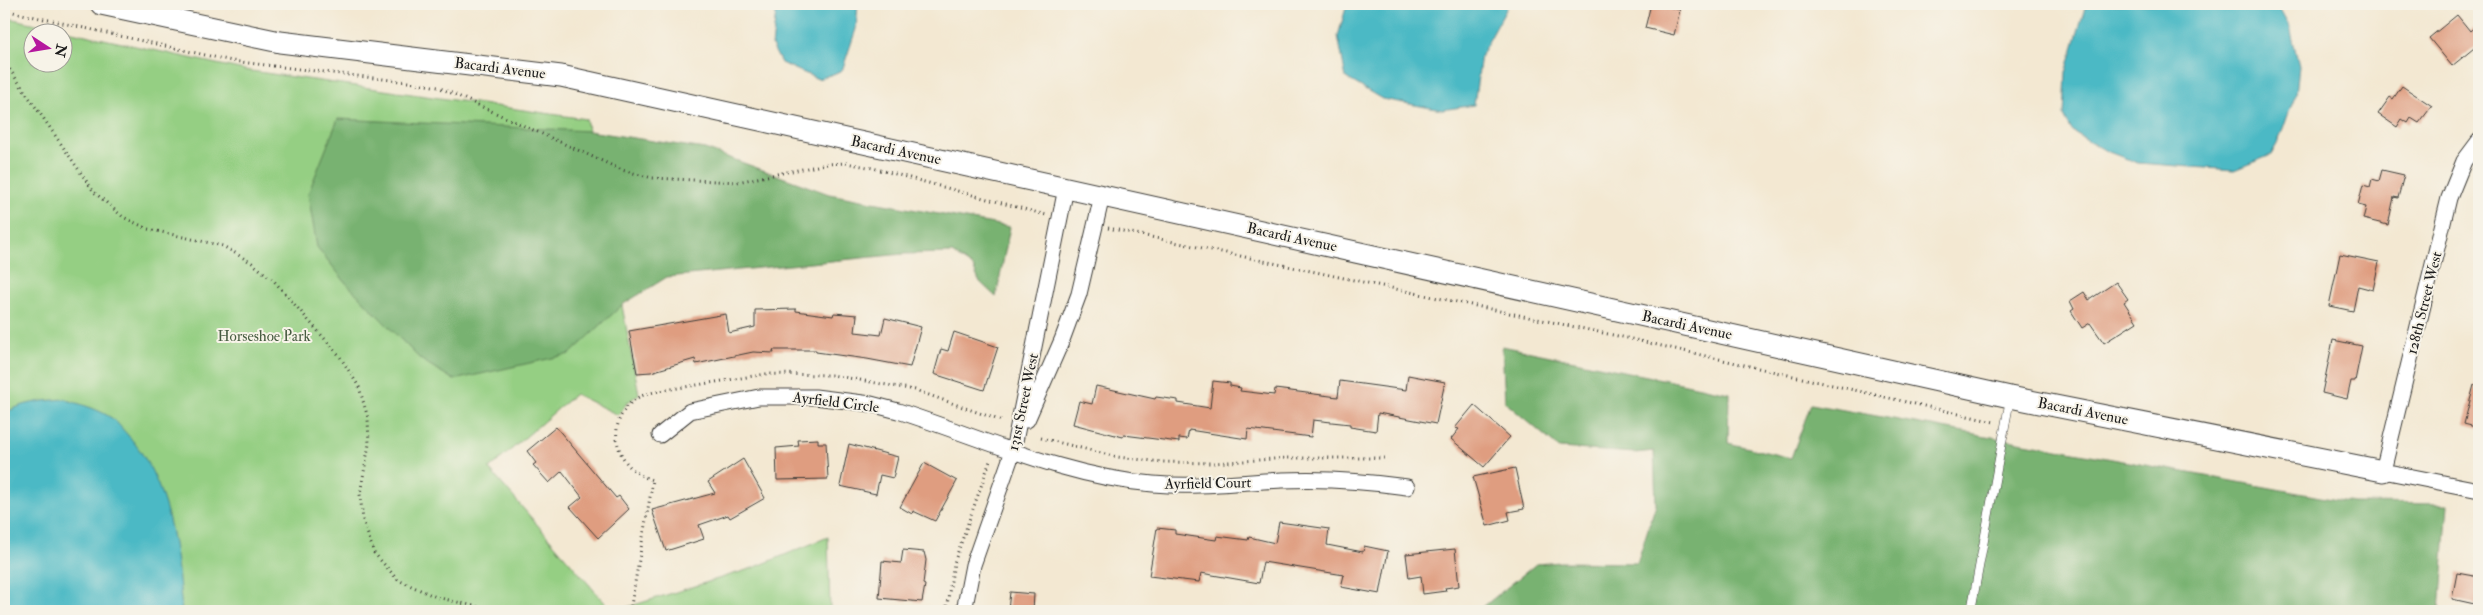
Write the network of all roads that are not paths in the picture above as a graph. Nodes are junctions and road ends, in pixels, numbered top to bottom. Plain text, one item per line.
1 (101, 4) edge
2 (2479, 141) edge
3 (1066, 188) junction
4 (1102, 196) junction
5 (2010, 396) junction
6 (660, 435) dead end
7 (1013, 451) junction
8 (2382, 471) junction
9 (1407, 488) dead end
10 (2479, 490) edge
11 (964, 611) edge
12 (1971, 611) edge

1 - 3 street, Bacardi Avenue
2 - 8 street, 128th Street West
3 - 4 street, Bacardi Avenue
3 - 7 street, 131st Street West
4 - 5 street, Bacardi Avenue
4 - 7 street
5 - 8 street, Bacardi Avenue
5 - 12 lane
6 - 7 street, Ayrfield Circle
7 - 9 street, Ayrfield Court
7 - 11 street, 131st Street West
8 - 10 street, Bacardi Avenue

